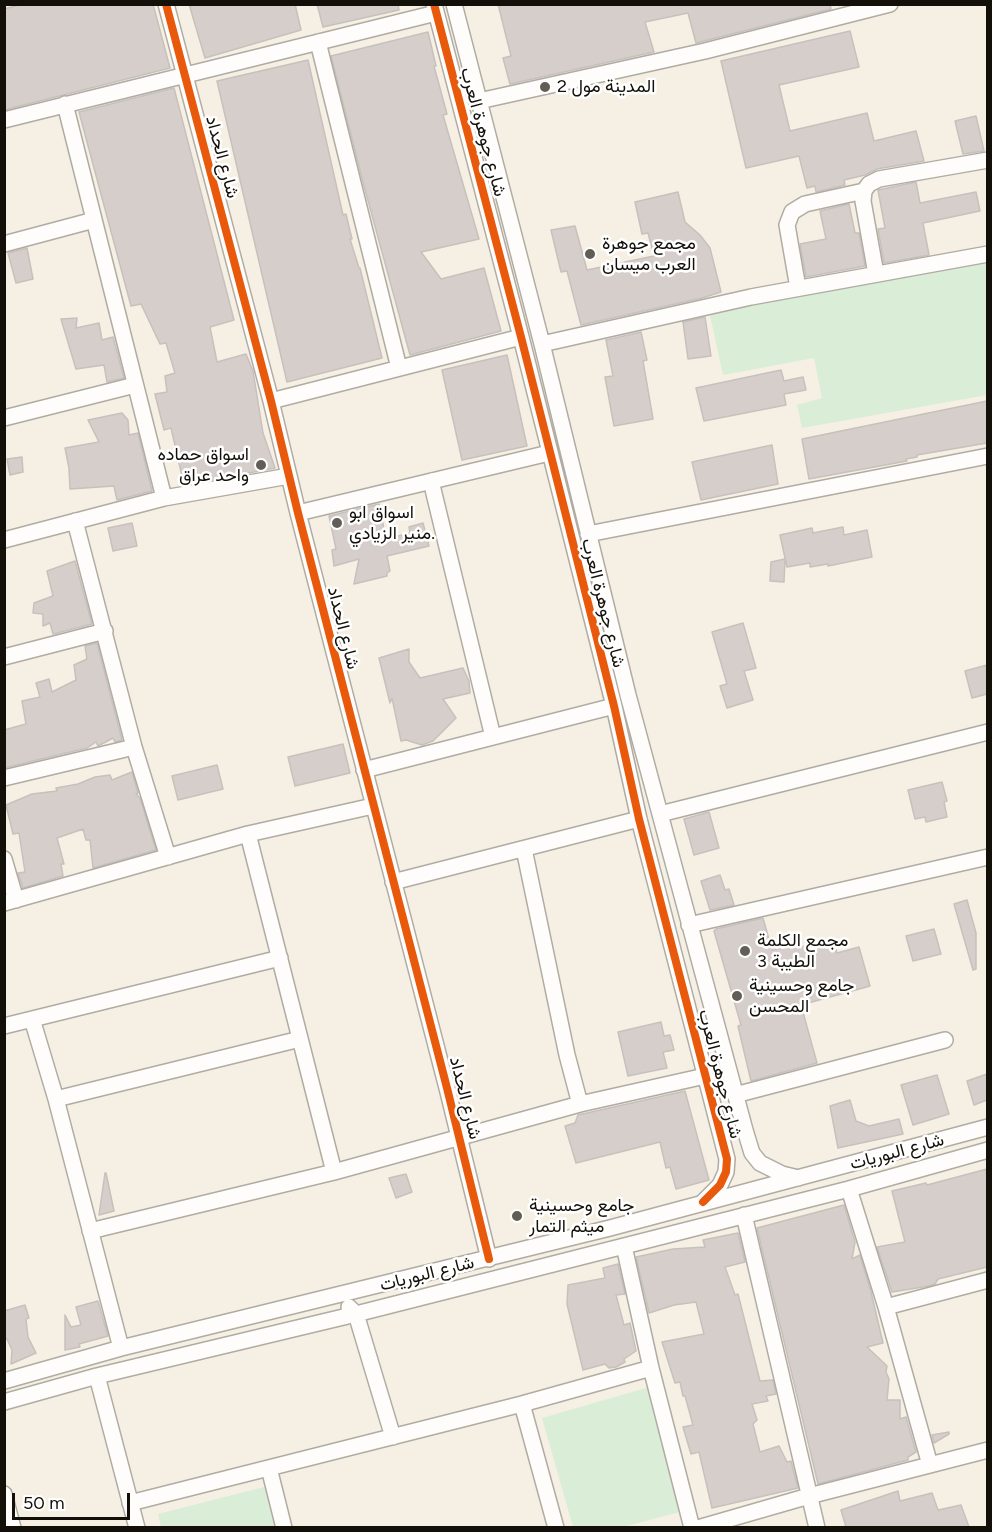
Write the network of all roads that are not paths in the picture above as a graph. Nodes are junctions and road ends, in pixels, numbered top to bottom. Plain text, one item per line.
1 (166, 4) edge
2 (454, 4) edge
3 (890, 4) edge
4 (435, 9) edge
5 (318, 42) junction
6 (184, 75) junction
7 (478, 101) junction
8 (64, 104) junction
9 (4, 120) edge
10 (987, 163) edge
11 (864, 191) junction
12 (94, 220) junction
13 (4, 244) edge
14 (987, 254) edge
15 (876, 274) junction
16 (798, 288) junction
17 (521, 337) junction
18 (542, 344) junction
19 (399, 368) junction
20 (135, 385) junction
21 (271, 401) junction
22 (4, 418) edge
23 (549, 453) junction
24 (987, 456) edge
25 (289, 476) junction
26 (431, 481) junction
27 (164, 498) junction
28 (298, 513) junction
29 (75, 521) junction
30 (588, 534) junction
31 (4, 540) edge
32 (105, 631) junction
33 (4, 657) edge
34 (614, 706) junction
35 (987, 732) edge
36 (493, 737) junction
37 (134, 747) junction
38 (364, 770) junction
39 (4, 778) edge
40 (373, 806) junction
41 (660, 814) junction
42 (639, 819) junction
43 (248, 834) junction
44 (524, 849) junction
45 (168, 857) junction
46 (987, 857) edge
47 (4, 859) edge
48 (393, 882) junction
49 (10, 902) edge
50 (689, 924) junction
51 (280, 958) junction
52 (32, 1019) junction
53 (4, 1026) edge
54 (300, 1039) junction
55 (945, 1040) dead end
56 (705, 1076) junction
57 (735, 1095) junction
58 (56, 1099) junction
59 (580, 1104) junction
60 (987, 1127) edge
61 (963, 1134) junction
62 (460, 1139) junction
63 (987, 1150) edge
64 (972, 1155) junction
65 (334, 1172) junction
66 (798, 1178) junction
67 (849, 1189) junction
68 (703, 1202) junction
69 (744, 1215) junction
70 (90, 1231) junction
71 (624, 1246) junction
72 (489, 1258) junction
73 (987, 1280) edge
74 (349, 1293) junction
75 (308, 1303) junction
76 (886, 1307) junction
77 (356, 1314) junction
78 (314, 1324) junction
79 (121, 1348) junction
80 (651, 1368) junction
81 (97, 1376) junction
82 (4, 1381) edge
83 (4, 1402) edge
84 (522, 1404) junction
85 (393, 1437) junction
86 (987, 1450) edge
87 (930, 1465) junction
88 (269, 1468) junction
89 (4, 1494) edge
90 (809, 1496) junction
91 (130, 1503) junction
92 (13, 1527) edge
93 (137, 1527) edge
94 (284, 1527) edge
95 (556, 1527) edge
96 (692, 1527) edge
97 (698, 1527) edge
98 (817, 1527) edge

1 - 6 street, شارع الحداد
2 - 7 street, شارع جوهرة العرب
3 - 7 street
4 - 5 street
4 - 17 street, شارع جوهرة العرب
5 - 6 street
5 - 19 street
6 - 8 street
6 - 21 street, شارع الحداد
7 - 18 street, شارع جوهرة العرب
8 - 9 street
8 - 12 street
10 - 11 street
11 - 15 street
11 - 16 street
12 - 13 street
12 - 20 street
14 - 15 street
15 - 16 street
16 - 18 street
17 - 19 street
17 - 23 street, شارع جوهرة العرب
18 - 30 street, شارع جوهرة العرب
19 - 21 street
20 - 22 street
20 - 27 street
21 - 25 street, شارع الحداد
23 - 26 street
23 - 34 street, شارع جوهرة العرب
24 - 30 street
25 - 27 street
25 - 28 street, شارع الحداد
26 - 28 street
26 - 36 street
27 - 29 street
28 - 38 street, شارع الحداد
29 - 31 street
29 - 32 street
30 - 41 street, شارع جوهرة العرب
32 - 33 street
32 - 37 street
34 - 36 street
34 - 42 street, شارع جوهرة العرب
35 - 41 street
36 - 38 street
37 - 39 street
37 - 45 street
38 - 40 street, شارع الحداد
40 - 43 street
40 - 48 street, شارع الحداد
41 - 50 street, شارع جوهرة العرب
42 - 44 street
42 - 56 street, شارع جوهرة العرب
43 - 45 street
43 - 51 street
44 - 48 street
44 - 59 street
45 - 49 street
46 - 50 street
47 - 49 street
48 - 62 street, شارع الحداد
50 - 57 street, شارع جوهرة العرب
51 - 52 street
51 - 54 street
52 - 53 street
52 - 58 street
54 - 58 street
54 - 65 street
55 - 57 street
56 - 59 street
56 - 68 street, شارع جوهرة العرب
57 - 66 street, شارع جوهرة العرب
58 - 70 street
59 - 62 street
60 - 61 street, شارع البوريات
61 - 64 street
61 - 66 street, شارع البوريات
62 - 65 street
62 - 72 street, شارع الحداد
63 - 64 street, شارع البوريات
64 - 67 street, شارع البوريات
65 - 70 street
66 - 68 street, شارع البوريات
67 - 69 street, شارع البوريات
67 - 76 street
68 - 72 street, شارع البوريات
69 - 71 street, شارع البوريات
69 - 90 street
70 - 79 street
71 - 77 street, شارع البوريات
71 - 80 street
72 - 74 street, شارع البوريات
73 - 76 street
74 - 75 street, شارع البوريات
74 - 77 street
75 - 78 street
75 - 79 street, شارع البوريات
76 - 87 street
77 - 78 street, شارع البوريات
77 - 85 street
78 - 81 street, شارع البوريات
79 - 82 street, شارع البوريات
80 - 84 street
80 - 96 street
81 - 83 street, شارع البوريات
81 - 91 street
84 - 85 street
84 - 95 street
85 - 88 street
86 - 87 street
87 - 90 street
88 - 91 street
88 - 94 street
89 - 92 street
90 - 97 street
90 - 98 street
91 - 93 street

